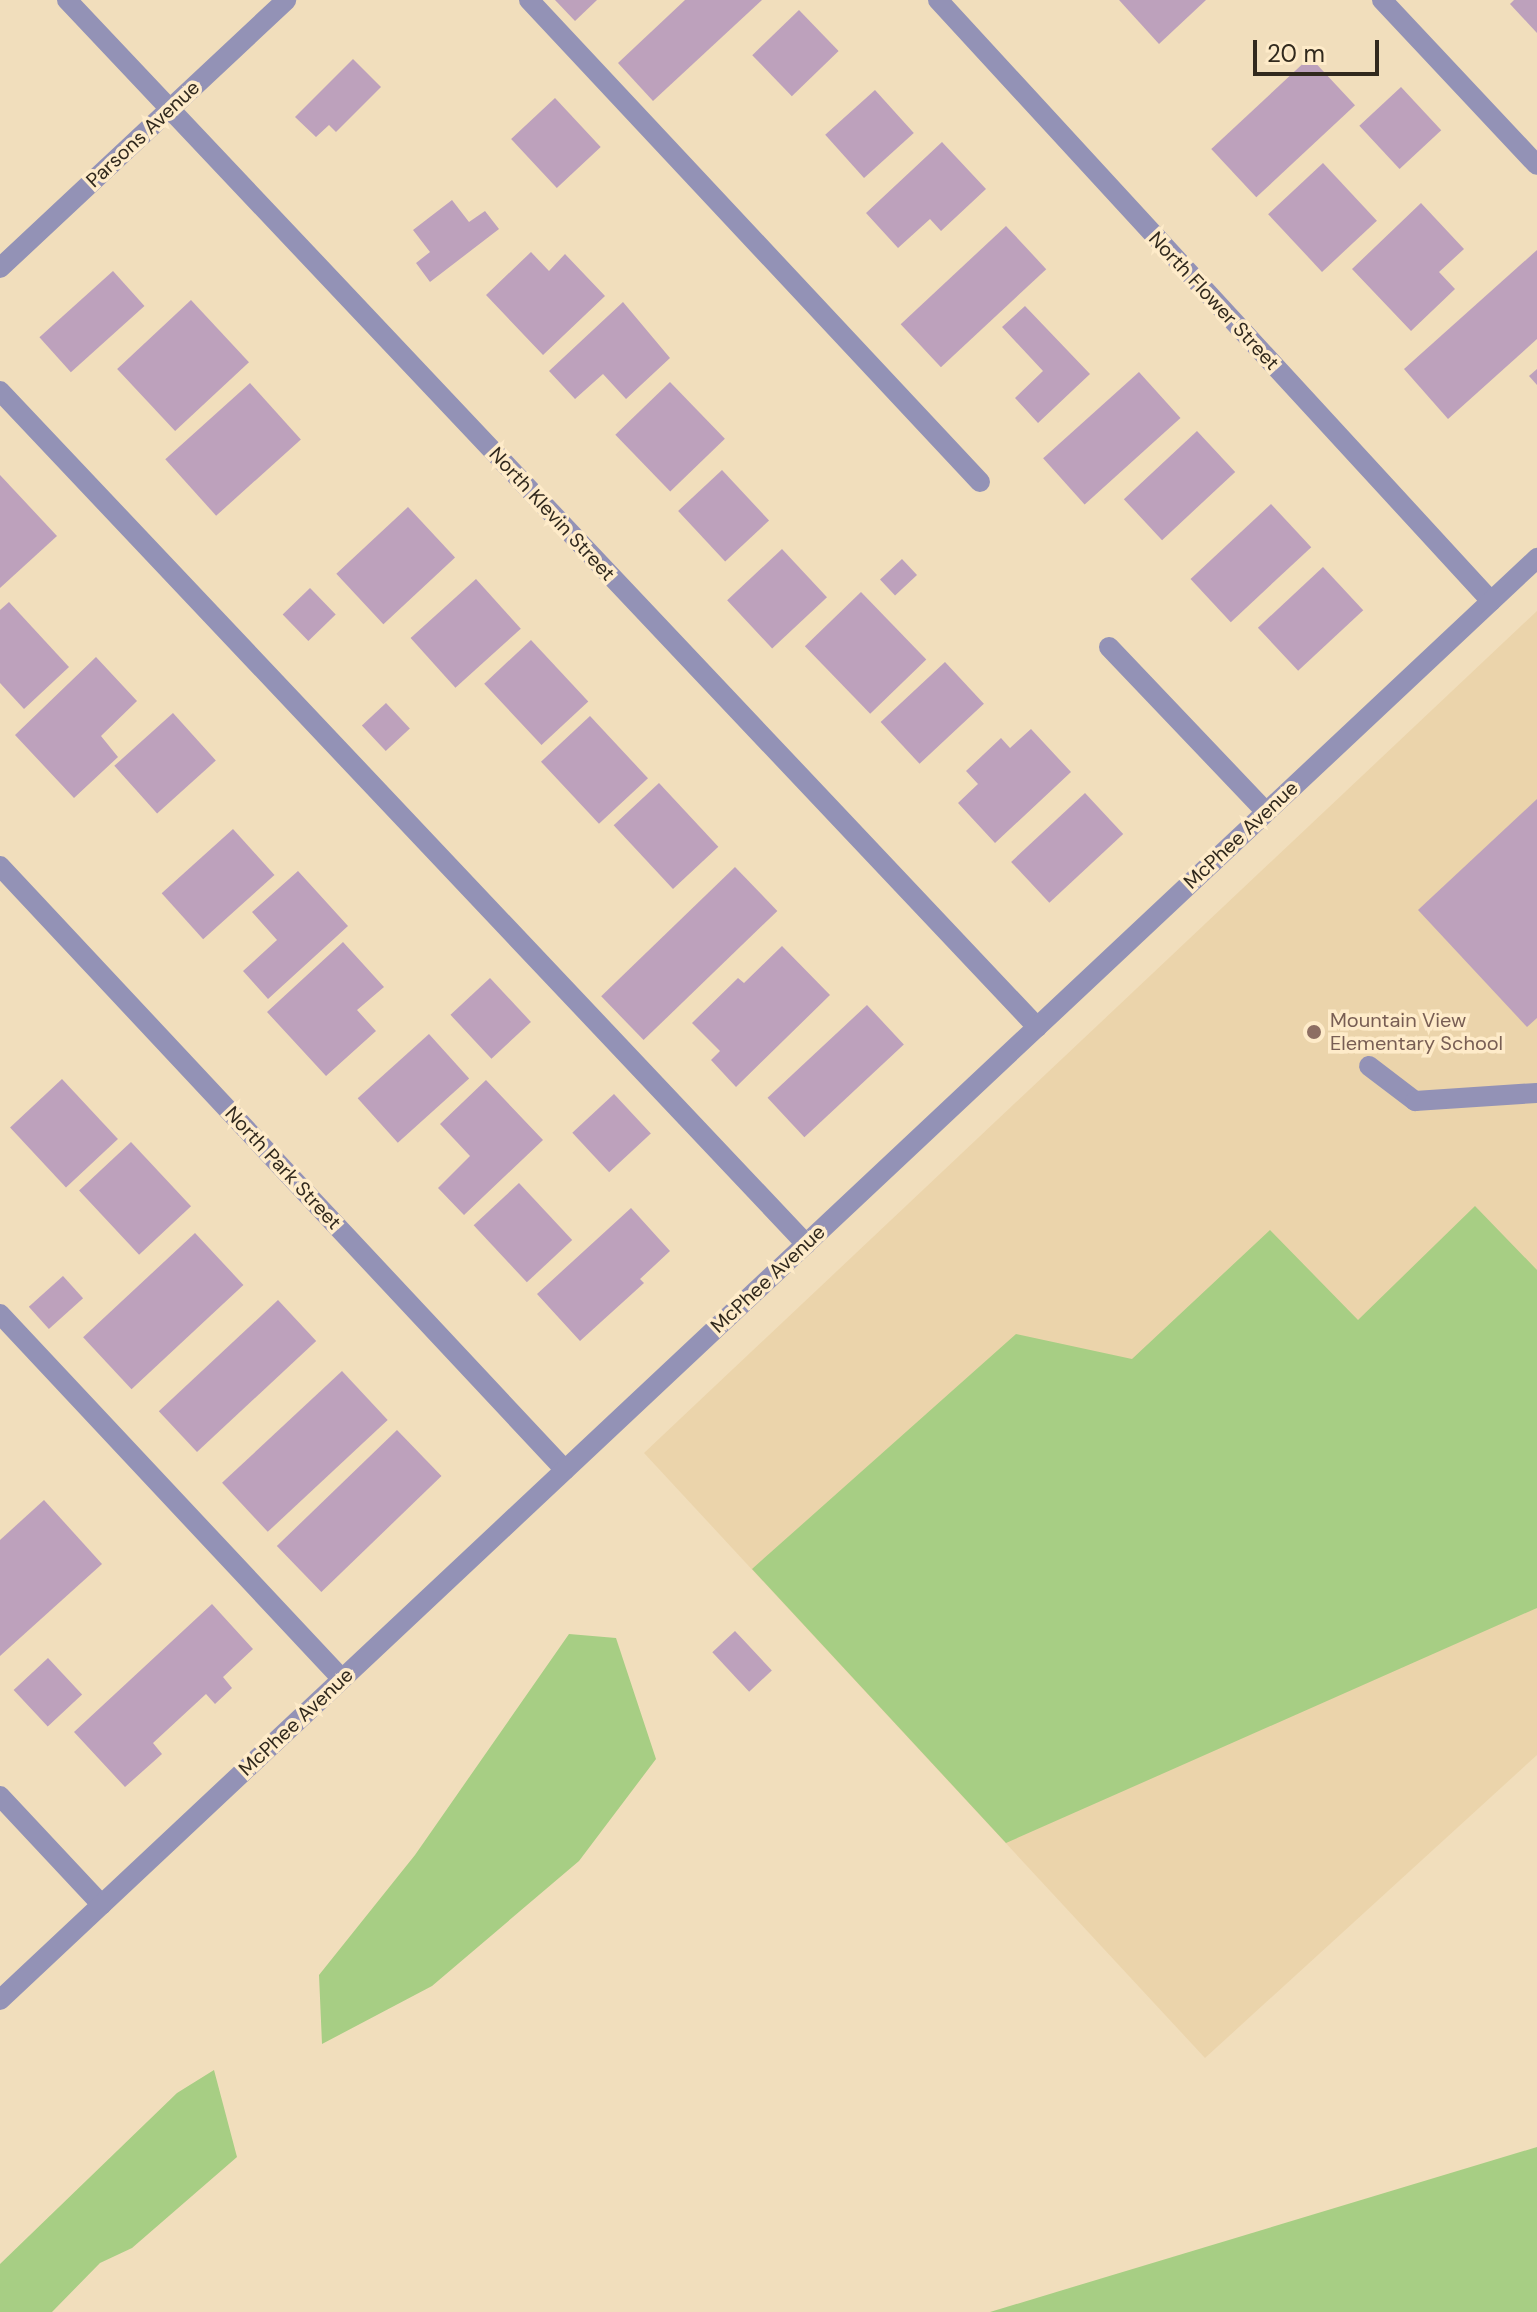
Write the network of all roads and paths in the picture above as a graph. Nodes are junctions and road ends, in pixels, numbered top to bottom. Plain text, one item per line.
1 (67, 0) edge
2 (286, 0) edge
3 (529, 0) edge
4 (938, 0) edge
5 (1382, 0) edge
6 (170, 108) junction
7 (1537, 165) edge
8 (0, 268) edge
9 (0, 391) edge
10 (980, 482) dead end
11 (1537, 558) edge
12 (1491, 601) junction
13 (1109, 647) dead end
14 (1266, 812) junction
15 (0, 866) edge
16 (1037, 1027) junction
17 (1369, 1066) dead end
18 (1537, 1093) edge
19 (806, 1244) junction
20 (0, 1314) edge
21 (565, 1470) junction
22 (342, 1679) junction
23 (0, 1796) edge
24 (102, 1905) junction
25 (0, 2000) edge

1 - 6 street, North Klevin Street
2 - 6 street, Parsons Avenue
3 - 10 street
4 - 12 street, North Flower Street
5 - 7 street
6 - 8 street, Parsons Avenue
6 - 16 street, North Klevin Street
9 - 19 street
11 - 12 street, McPhee Avenue
12 - 14 street, McPhee Avenue
13 - 14 street
14 - 16 street, McPhee Avenue
15 - 21 street, North Park Street
16 - 19 street, McPhee Avenue
17 - 18 street
19 - 21 street, McPhee Avenue
20 - 22 street
21 - 22 street, McPhee Avenue
22 - 24 street, McPhee Avenue
23 - 24 street
24 - 25 street, McPhee Avenue

